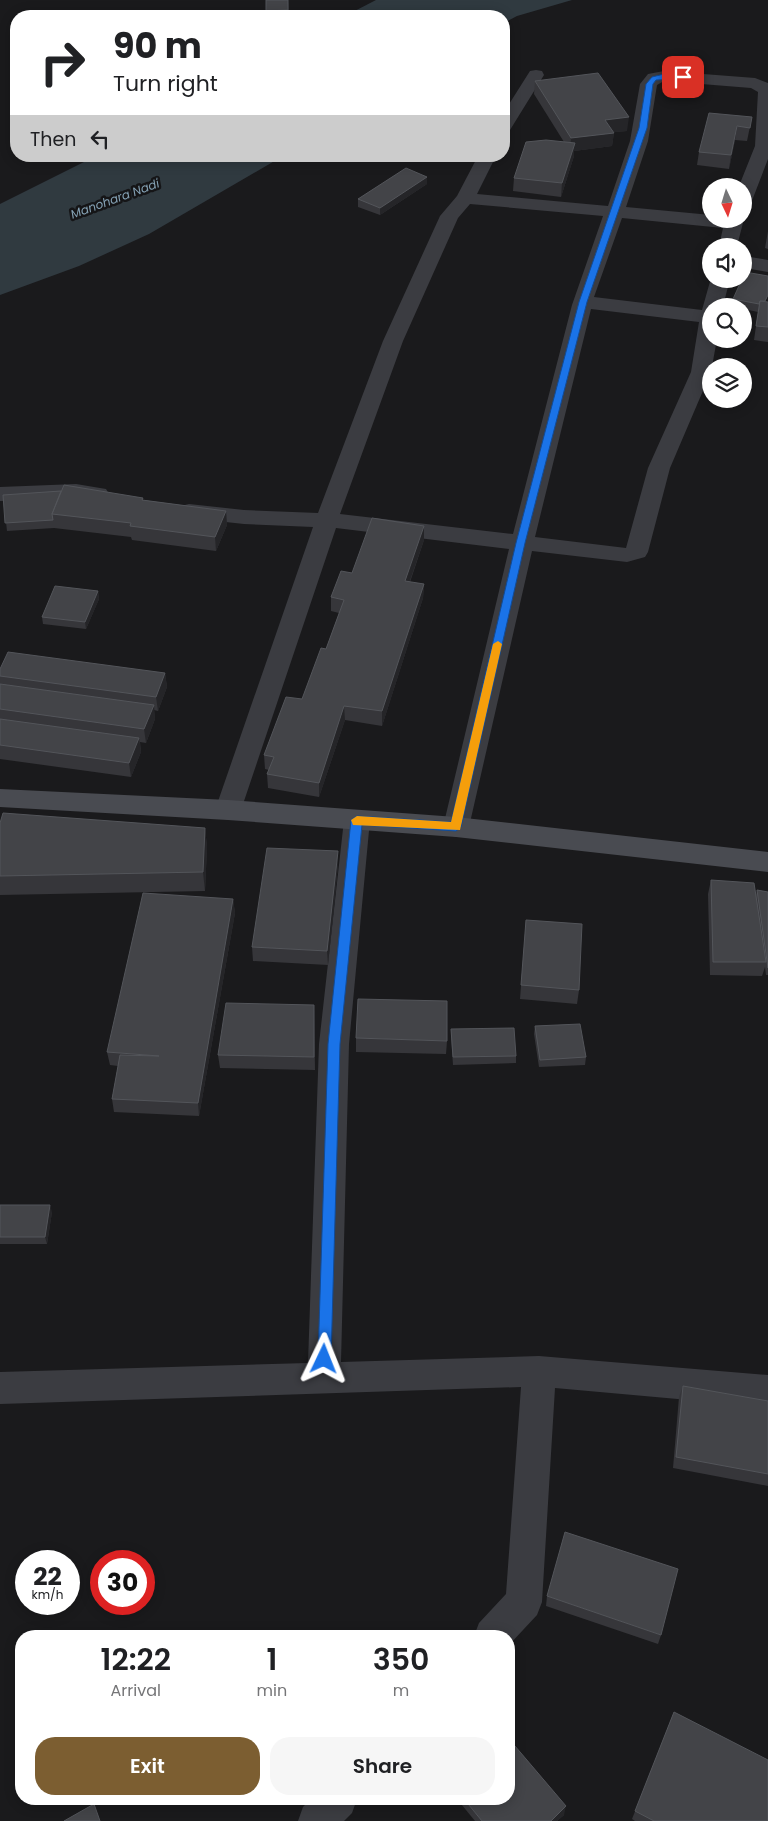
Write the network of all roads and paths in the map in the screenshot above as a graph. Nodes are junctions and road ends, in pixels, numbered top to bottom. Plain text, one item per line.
1 (536, 75) dead end
2 (510, 116) edge
3 (484, 162) edge
4 (752, 178) edge
5 (465, 198) junction
6 (614, 211) junction
7 (702, 218) edge
8 (752, 263) edge
9 (768, 266) edge
10 (583, 302) junction
11 (702, 310) edge
12 (705, 348) edge
13 (0, 494) edge
14 (115, 498) edge
15 (169, 508) edge
16 (327, 520) junction
17 (520, 543) junction
18 (0, 798) edge
19 (228, 810) junction
20 (357, 820) junction
21 (456, 827) junction
22 (768, 862) edge
23 (539, 1371) junction
24 (324, 1378) junction
25 (0, 1388) edge
26 (768, 1392) edge
27 (498, 1630) edge
28 (332, 1805) edge
29 (317, 1821) edge

1 - 2 street
3 - 5 street
4 - 6 street
5 - 6 street
5 - 16 street
6 - 7 street
6 - 10 street
8 - 9 street
10 - 11 street
10 - 17 street
12 - 17 street
13 - 14 street
15 - 16 street
16 - 17 street
16 - 19 street
17 - 21 street
18 - 19 street
19 - 20 street
20 - 21 street
20 - 24 street
21 - 22 street
23 - 24 street
23 - 26 street
23 - 27 street
24 - 25 street
28 - 29 street

